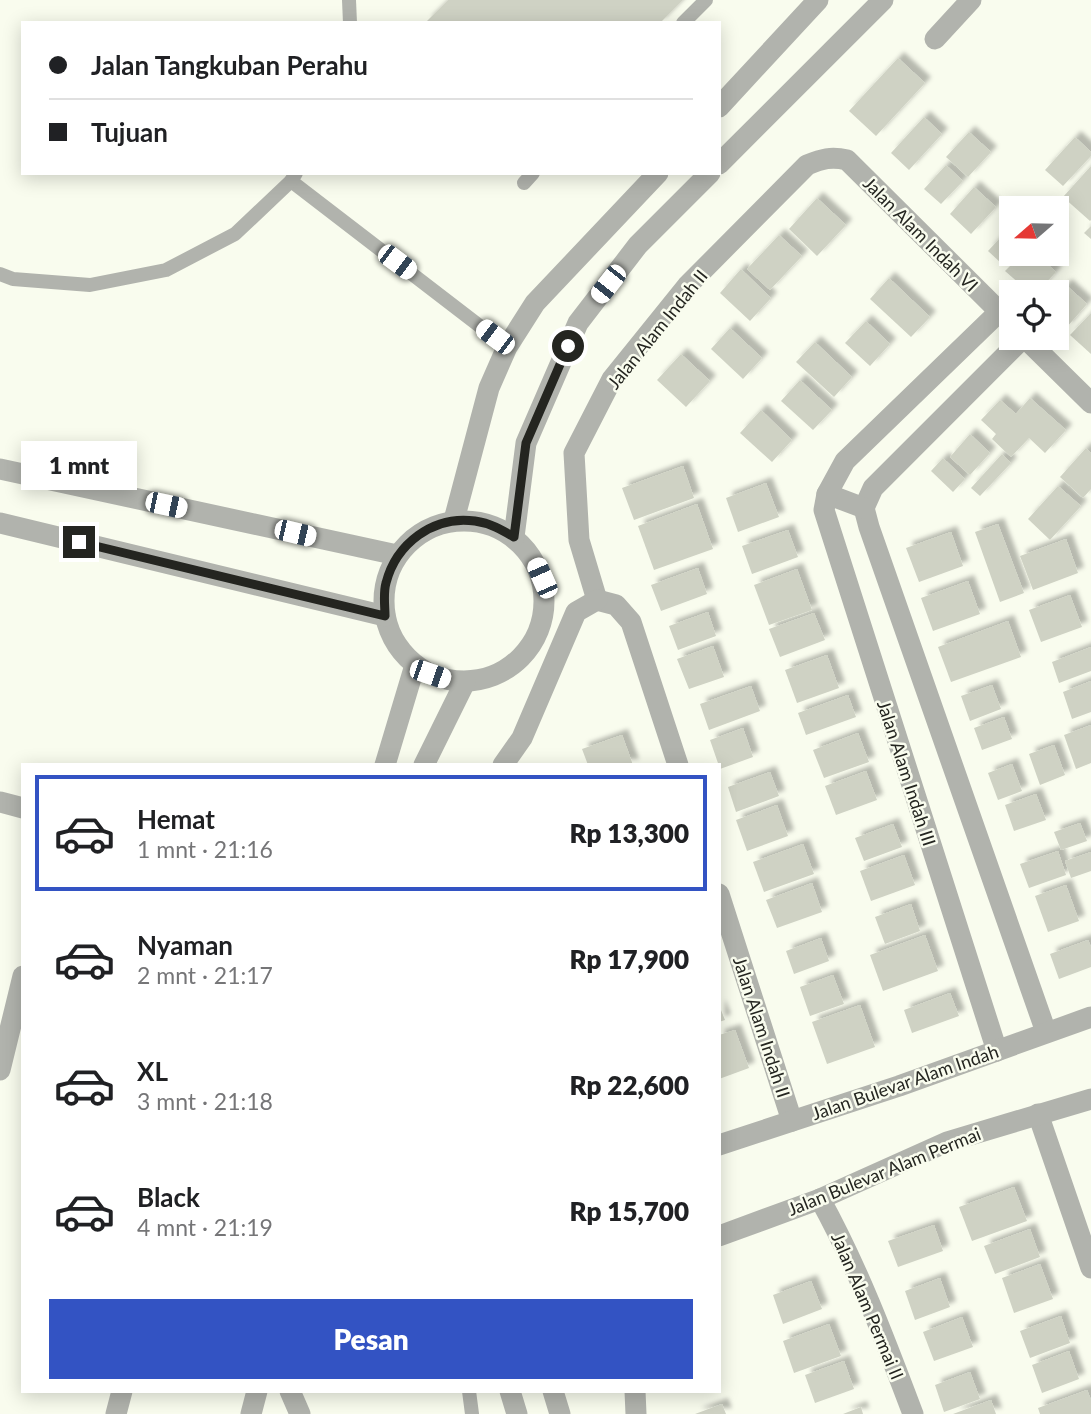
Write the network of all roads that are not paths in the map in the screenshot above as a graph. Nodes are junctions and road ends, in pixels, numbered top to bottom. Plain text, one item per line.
1 (349, 0) edge
2 (706, 0) edge
3 (818, 0) edge
4 (883, 0) edge
5 (971, 0) edge
6 (350, 21) edge
7 (686, 21) edge
8 (935, 40) dead end
9 (721, 105) edge
10 (824, 158) joint
11 (721, 162) edge
12 (656, 175) edge
13 (708, 175) edge
14 (294, 177) edge
15 (0, 274) edge
16 (999, 312) edge
17 (999, 323) edge
18 (507, 347) junction
19 (1012, 350) edge
20 (1036, 350) edge
21 (1091, 403) edge
22 (0, 468) edge
23 (827, 494) junction
24 (864, 508) junction
25 (454, 520) junction
26 (0, 523) edge
27 (514, 537) junction
28 (397, 555) junction
29 (597, 600) junction
30 (385, 616) junction
31 (415, 665) junction
32 (465, 682) junction
33 (385, 763) edge
34 (425, 763) edge
35 (504, 763) edge
36 (677, 763) edge
37 (0, 802) edge
38 (21, 807) edge
39 (721, 900) edge
40 (21, 984) edge
41 (1091, 1017) edge
42 (1046, 1032) junction
43 (997, 1051) junction
44 (0, 1070) edge
45 (1091, 1099) edge
46 (1038, 1114) junction
47 (792, 1121) junction
48 (721, 1144) edge
49 (820, 1199) junction
50 (721, 1235) edge
51 (1091, 1268) edge
52 (121, 1393) edge
53 (256, 1393) edge
54 (291, 1393) edge
55 (469, 1393) edge
56 (511, 1393) edge
57 (554, 1393) edge
58 (635, 1393) edge
59 (116, 1414) edge
60 (251, 1414) edge
61 (300, 1414) edge
62 (472, 1414) edge
63 (517, 1414) edge
64 (560, 1414) edge
65 (636, 1414) edge
66 (913, 1414) edge

1 - 6 lane
2 - 7 lane
3 - 9 street
4 - 11 street
5 - 8 street
10 - 16 street, Jalan Alam Indah VI
10 - 29 street, Jalan Alam Indah II
12 - 18 street
13 - 27 street
14 - 15 lane
14 - 18 lane
17 - 23 street
18 - 25 street
19 - 24 street
20 - 21 street
22 - 28 street
23 - 24 street
23 - 43 street, Jalan Alam Indah III
24 - 42 street
25 - 27 street
25 - 28 street
26 - 30 street
27 - 32 street
28 - 30 street
29 - 35 street
29 - 36 street
30 - 31 street
31 - 32 street
31 - 33 street
32 - 34 street
37 - 38 street
39 - 47 street, Jalan Alam Indah II
40 - 44 street
41 - 42 street, Jalan Bulevar Alam Indah
42 - 43 street, Jalan Bulevar Alam Indah
43 - 47 street, Jalan Bulevar Alam Indah
45 - 46 street, Jalan Bulevar Alam Permai
46 - 49 street, Jalan Bulevar Alam Permai
46 - 51 street
47 - 48 street, Jalan Bulevar Alam Indah
49 - 50 street, Jalan Bulevar Alam Permai
49 - 66 street, Jalan Alam Permai II
52 - 59 street
53 - 60 street
54 - 61 street
55 - 62 lane
56 - 63 street
57 - 64 street
58 - 65 street

